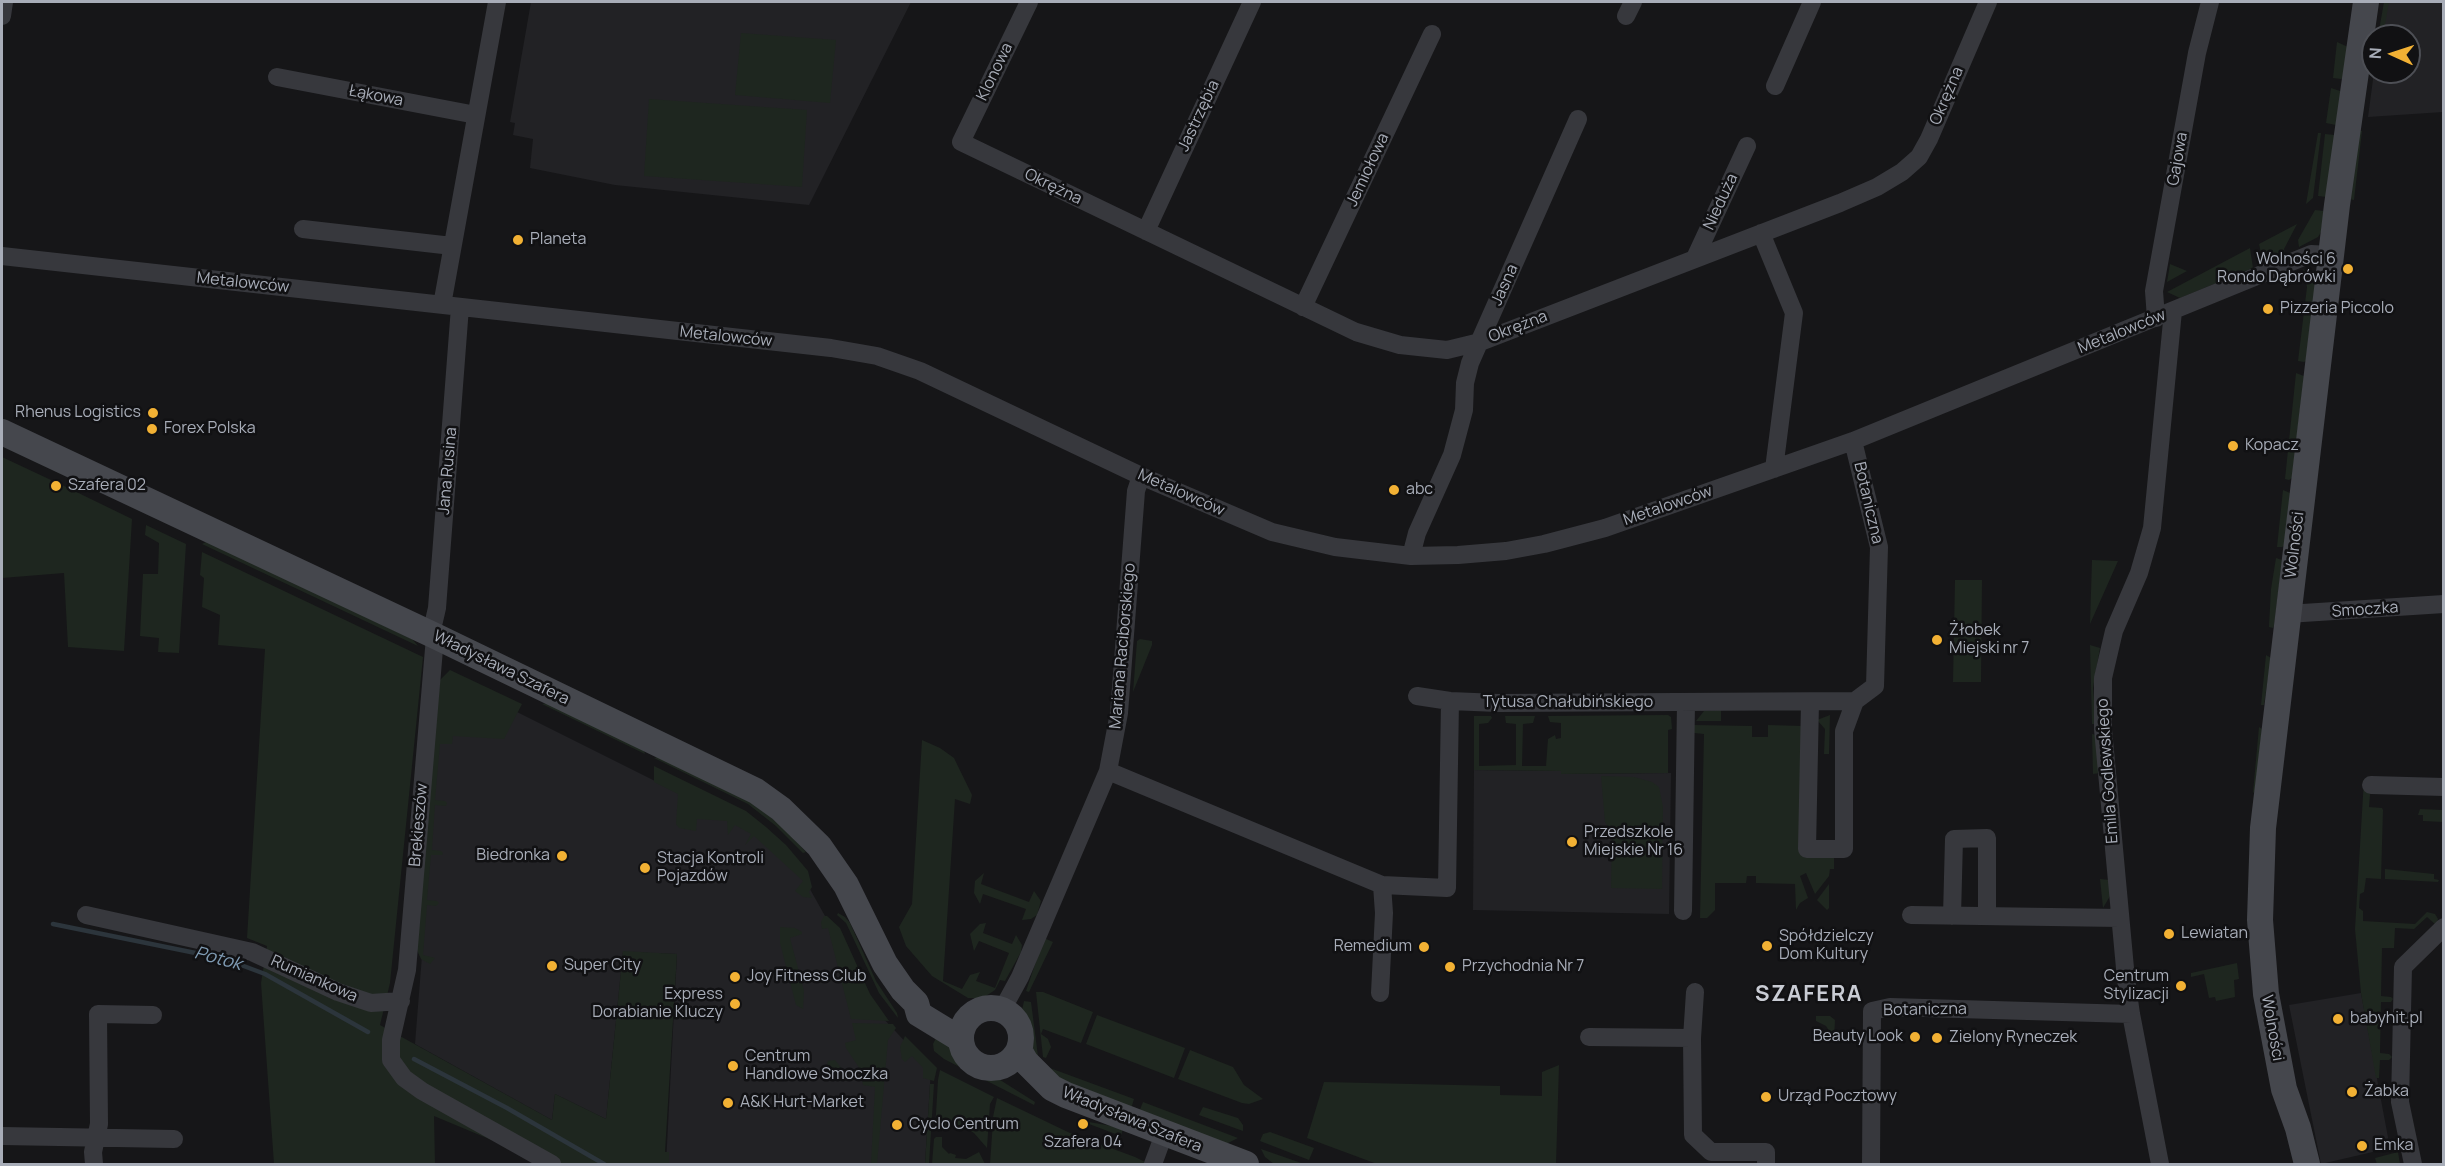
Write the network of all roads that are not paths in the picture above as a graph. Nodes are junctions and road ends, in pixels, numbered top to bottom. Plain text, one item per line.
1 (4, 2) edge
2 (497, 2) edge
3 (1029, 2) edge
4 (1252, 2) edge
5 (1812, 2) edge
6 (1988, 2) edge
7 (2210, 2) edge
8 (2366, 2) edge
9 (2, 16) edge
10 (1432, 34) dead end
11 (277, 77) dead end
12 (1775, 86) dead end
13 (476, 115) junction
14 (1578, 119) dead end
15 (961, 142) joint
16 (1747, 146) dead end
17 (303, 229) dead end
18 (1146, 231) junction
19 (1761, 233) junction
20 (452, 246) junction
21 (2331, 255) junction
22 (2, 256) edge
23 (1695, 258) junction
24 (451, 306) junction
25 (1303, 306) junction
26 (2165, 315) junction
27 (1480, 342) junction
28 (2, 432) edge
29 (1853, 441) junction
30 (1774, 469) junction
31 (1142, 476) junction
32 (1411, 556) junction
33 (2444, 604) edge
34 (2287, 614) junction
35 (433, 636) junction
36 (1417, 696) dead end
37 (1450, 701) junction
38 (1855, 701) junction
39 (1810, 702) junction
40 (1686, 703) junction
41 (1108, 771) junction
42 (2371, 785) dead end
43 (2444, 787) edge
44 (1382, 885) junction
45 (1683, 911) dead end
46 (86, 915) dead end
47 (1911, 915) dead end
48 (1952, 916) junction
49 (1987, 916) junction
50 (2120, 918) junction
51 (2444, 927) edge
52 (1695, 992) dead end
53 (1380, 993) dead end
54 (916, 1002) junction
55 (400, 1006) junction
56 (1002, 1010) junction
57 (2131, 1014) junction
58 (153, 1016) dead end
59 (971, 1016) junction
60 (1588, 1037) dead end
61 (1692, 1038) junction
62 (960, 1039) junction
63 (1019, 1050) junction
64 (999, 1068) junction
65 (1052, 1088) junction
66 (2284, 1089) junction
67 (1164, 1134) junction
68 (2, 1136) edge
69 (96, 1136) junction
70 (174, 1139) dead end
71 (94, 1164) edge
72 (552, 1164) edge
73 (1153, 1164) edge
74 (1246, 1164) edge
75 (1766, 1164) edge
76 (1871, 1164) edge
77 (2160, 1164) edge
78 (2292, 1164) edge
79 (2307, 1164) edge
80 (2413, 1164) edge

1 - 9 street
2 - 13 street
3 - 15 street, Klonowa
4 - 18 street, Jastrzębia
5 - 12 street
6 - 19 street, Okrężna
7 - 26 street, Gajowa
8 - 21 street, Wolności
10 - 25 street, Jemiołowa
11 - 13 street, Łąkowa
13 - 20 street
14 - 27 street, Jasna
15 - 18 street, Okrężna
16 - 23 street, Nieduża
17 - 20 street
18 - 25 street, Okrężna
19 - 23 street, Okrężna
19 - 30 street
20 - 24 street
21 - 26 street, Metalowców
21 - 34 street, Wolności
22 - 24 street, Metalowców
23 - 27 street, Okrężna
24 - 31 street, Metalowców
24 - 35 street, Jana Rusina
25 - 27 street, Okrężna
26 - 29 street, Metalowców
26 - 50 street, Emila Godlewskiego
27 - 32 street, Jasna
28 - 35 street, Władysława Szafera
29 - 30 street, Metalowców
29 - 38 street, Botaniczna
30 - 32 street, Metalowców
31 - 32 street, Metalowców
31 - 41 street, Mariana Raciborskiego
33 - 34 street, Smoczka
34 - 66 street, Wolności
35 - 54 street, Władysława Szafera
35 - 55 street, Brekieszów
36 - 37 street, Tytusa Chałubińskiego
37 - 40 street, Tytusa Chałubińskiego
37 - 44 street
38 - 39 street
38 - 39 street, Botaniczna
39 - 40 street
40 - 45 street
41 - 44 street
41 - 56 street, Mariana Raciborskiego
42 - 43 street
44 - 53 street
46 - 55 street, Rumiankowa
47 - 48 street
48 - 49 street
48 - 49 street
49 - 50 street
50 - 57 street, Emila Godlewskiego
51 - 80 street
52 - 61 street
54 - 59 street
54 - 62 street, Władysława Szafera
55 - 72 street, Brekieszów
56 - 59 street
56 - 63 street
57 - 76 street, Botaniczna
57 - 77 street, Emila Godlewskiego
58 - 69 street
59 - 62 street
60 - 61 street
61 - 75 street
62 - 64 street
63 - 64 street
63 - 65 street, Władysława Szafera
64 - 65 street, Władysława Szafera
65 - 67 street, Władysława Szafera
66 - 78 street, Wolności
66 - 79 street, Wolności
67 - 73 street
67 - 74 street, Władysława Szafera
68 - 69 street
69 - 70 street
69 - 71 street

